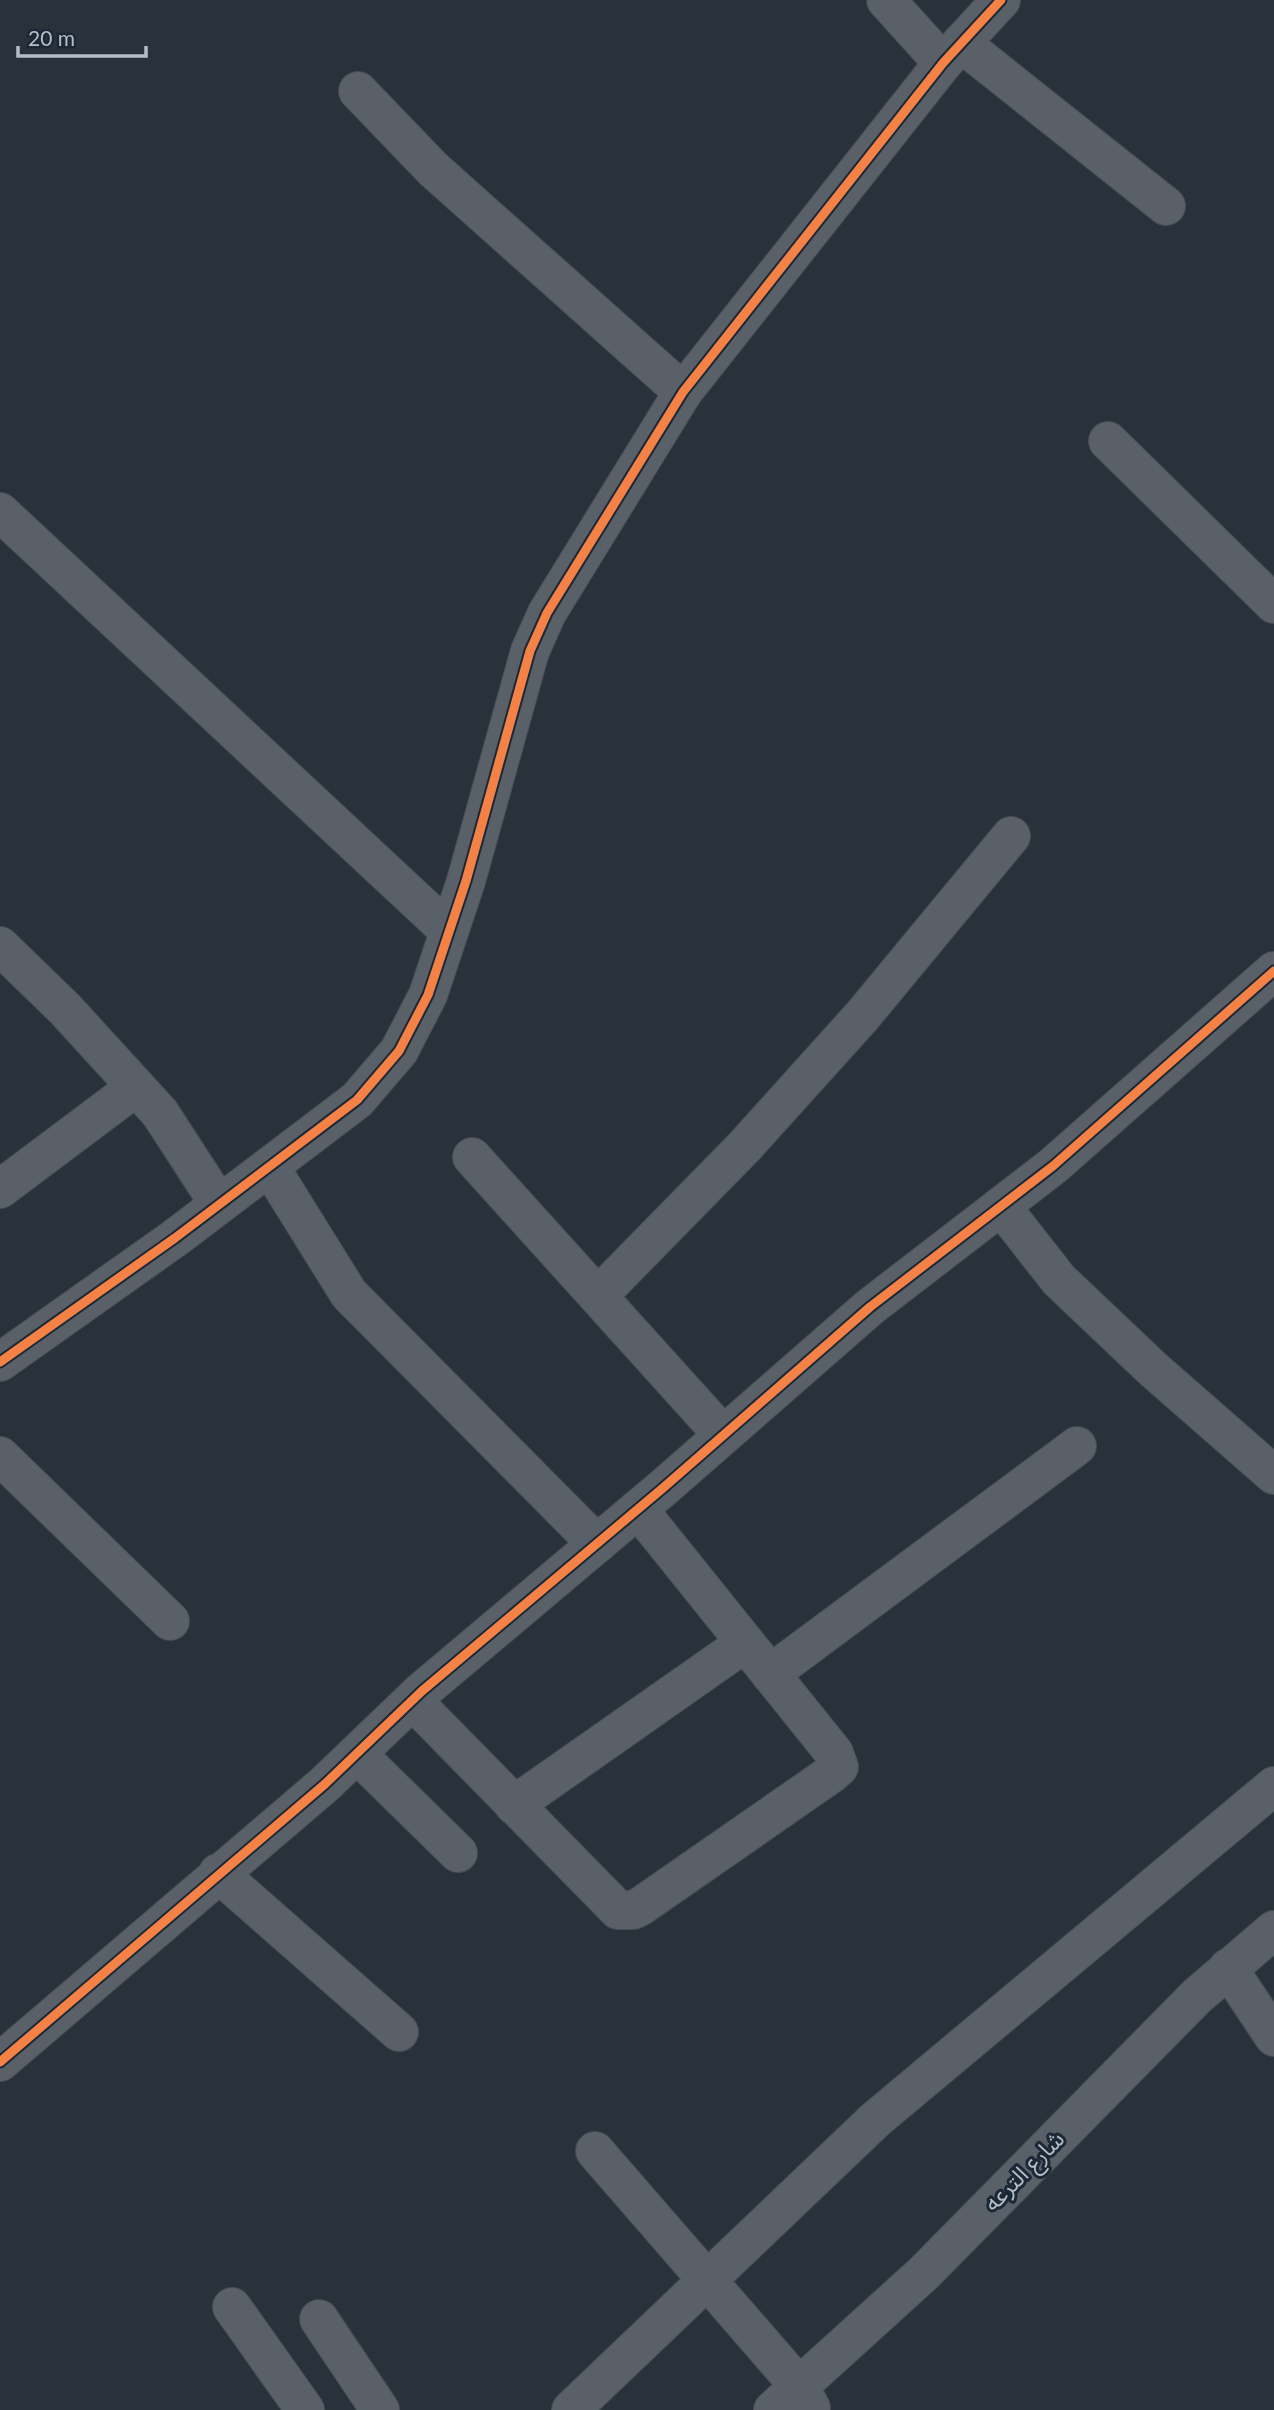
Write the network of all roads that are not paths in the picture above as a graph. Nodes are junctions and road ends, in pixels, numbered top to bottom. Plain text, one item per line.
1 (887, 0) edge
2 (1001, 0) edge
3 (952, 53) junction
4 (358, 91) dead end
5 (1166, 206) dead end
6 (682, 392) junction
7 (1108, 441) dead end
8 (0, 512) edge
9 (1274, 604) edge
10 (1011, 836) dead end
11 (449, 931) junction
12 (0, 946) edge
13 (1274, 971) edge
14 (136, 1087) junction
15 (472, 1157) dead end
16 (270, 1167) junction
17 (0, 1189) edge
18 (219, 1205) junction
19 (1000, 1206) junction
20 (598, 1296) junction
21 (0, 1362) edge
22 (723, 1435) junction
23 (1077, 1446) dead end
24 (0, 1456) edge
25 (1274, 1475) edge
26 (638, 1509) junction
27 (597, 1544) junction
28 (170, 1621) dead end
29 (745, 1643) junction
30 (770, 1674) junction
31 (413, 1701) junction
32 (357, 1754) junction
33 (1274, 1786) edge
34 (514, 1805) junction
35 (458, 1853) dead end
36 (218, 1874) junction
37 (1274, 1930) edge
38 (1228, 1968) junction
39 (399, 2032) dead end
40 (1274, 2037) edge
41 (0, 2062) edge
42 (595, 2151) dead end
43 (705, 2279) junction
44 (232, 2307) dead end
45 (318, 2319) dead end
46 (795, 2402) edge
47 (305, 2410) edge
48 (380, 2410) edge
49 (571, 2410) edge

1 - 3 street
2 - 3 street
3 - 5 street
3 - 6 street
4 - 6 street
6 - 11 street
7 - 9 street
8 - 11 street
10 - 20 street
11 - 16 street
12 - 14 street
13 - 19 street
14 - 17 street
14 - 18 street
15 - 20 street
16 - 18 street
16 - 27 street
18 - 21 street
19 - 22 street
19 - 25 street
20 - 22 street
22 - 26 street
23 - 30 street
24 - 28 street
26 - 27 street
26 - 29 street
27 - 31 street
29 - 30 street
29 - 34 street
30 - 34 street
31 - 32 street
31 - 34 street
32 - 35 street
32 - 36 street
33 - 43 street
36 - 39 street
36 - 41 street
37 - 38 street, شارع الترعه
38 - 40 street
38 - 46 street, شارع الترعه
42 - 43 street
43 - 46 street
43 - 49 street
44 - 47 street
45 - 48 street

